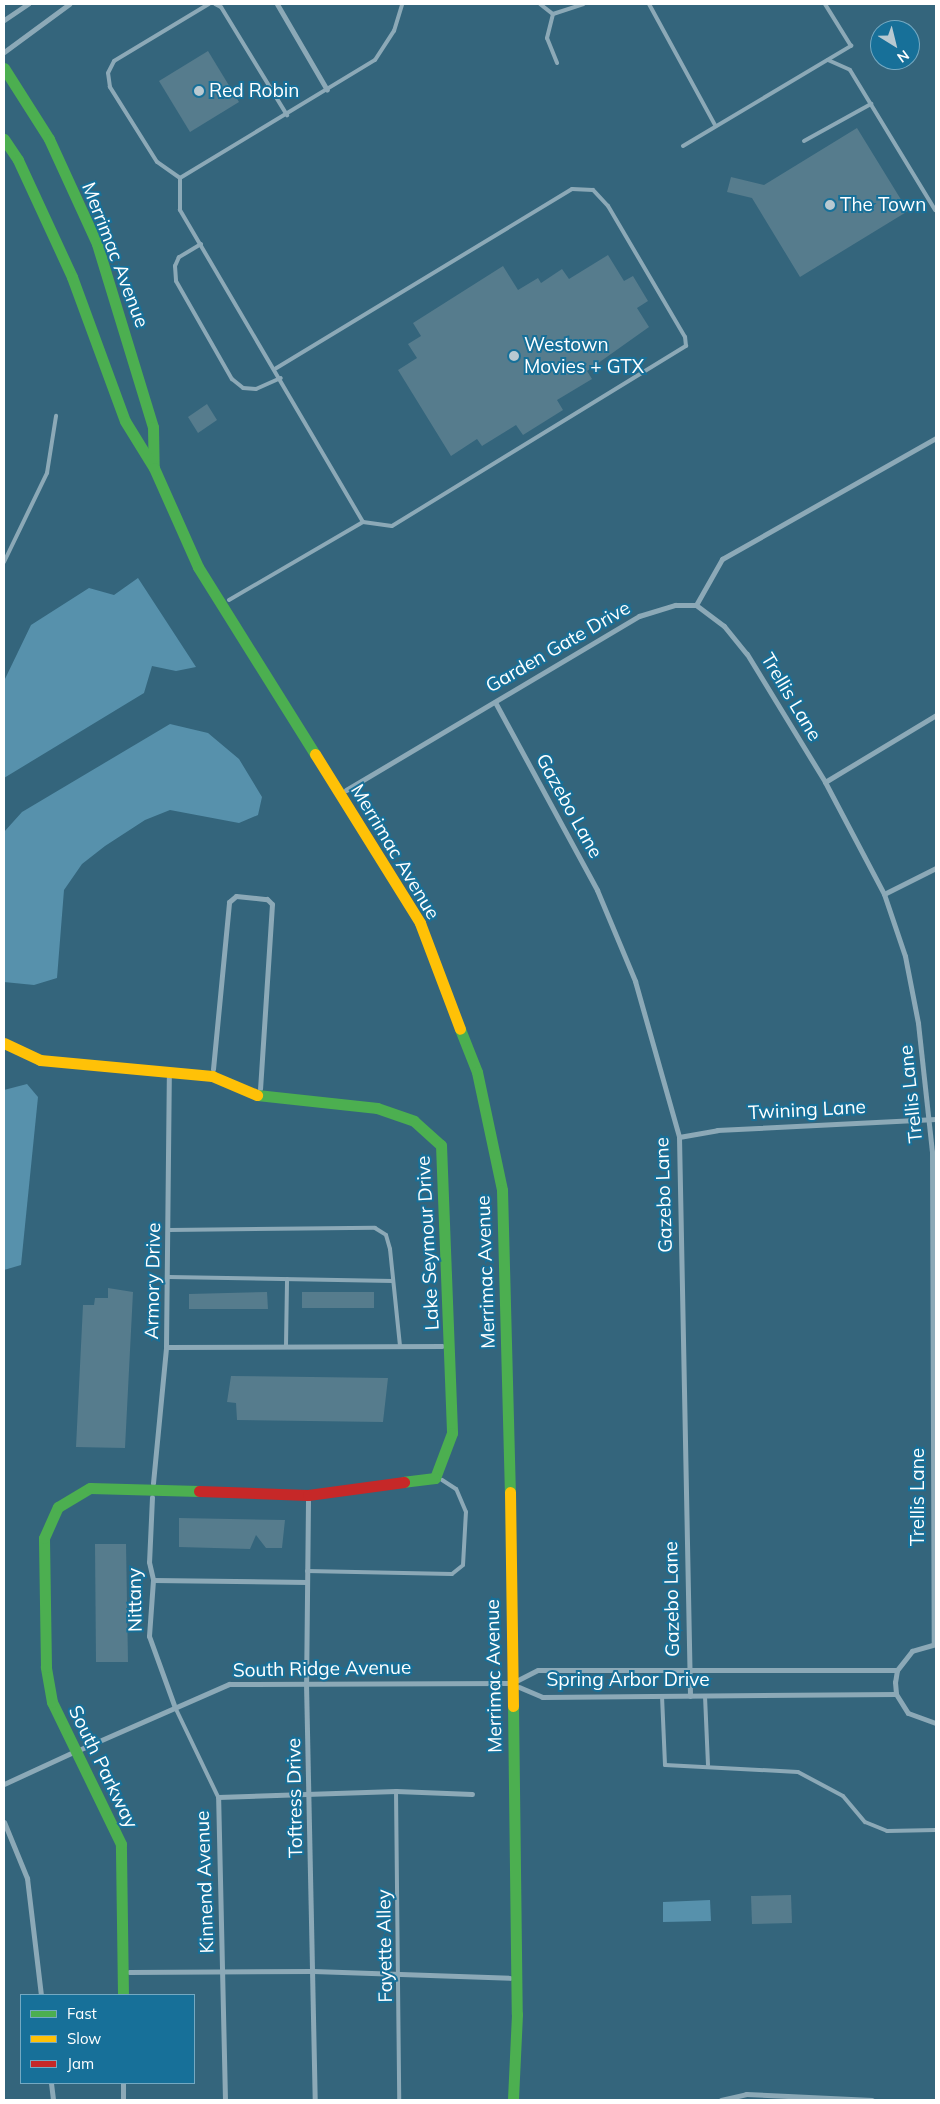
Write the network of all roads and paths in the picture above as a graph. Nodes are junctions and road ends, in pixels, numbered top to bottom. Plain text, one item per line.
1 (28, 4) edge
2 (69, 4) edge
3 (209, 4) edge
4 (215, 4) edge
5 (277, 4) edge
6 (402, 4) edge
7 (540, 4) edge
8 (583, 4) edge
9 (648, 4) edge
10 (825, 4) edge
11 (553, 14) junction
12 (4, 20) edge
13 (4, 52) edge
14 (828, 60) junction
15 (557, 63) dead end
16 (4, 68) edge
17 (327, 90) junction
18 (870, 104) junction
19 (287, 115) junction
20 (715, 125) junction
21 (4, 139) edge
22 (804, 141) dead end
23 (683, 146) dead end
24 (180, 178) junction
25 (935, 210) dead end
26 (201, 244) junction
27 (276, 368) junction
28 (282, 378) junction
29 (56, 416) dead end
30 (936, 438) edge
31 (154, 468) junction
32 (363, 522) junction
33 (4, 562) edge
34 (221, 605) junction
35 (696, 605) junction
36 (495, 702) junction
37 (936, 715) edge
38 (825, 782) junction
39 (340, 794) junction
40 (936, 868) edge
41 (884, 894) junction
42 (4, 1043) edge
43 (169, 1072) junction
44 (212, 1076) junction
45 (260, 1094) junction
46 (936, 1119) edge
47 (928, 1120) junction
48 (679, 1136) junction
49 (169, 1230) junction
50 (168, 1277) junction
51 (286, 1279) junction
52 (393, 1281) junction
53 (286, 1346) junction
54 (400, 1346) junction
55 (450, 1346) junction
56 (166, 1347) junction
57 (934, 1366) edge
58 (435, 1478) junction
59 (152, 1490) junction
60 (308, 1495) junction
61 (307, 1571) junction
62 (153, 1580) junction
63 (307, 1582) junction
64 (935, 1644) edge
65 (688, 1668) junction
66 (897, 1670) junction
67 (306, 1683) junction
68 (511, 1684) junction
69 (896, 1694) junction
70 (662, 1696) junction
71 (690, 1696) junction
72 (704, 1696) junction
73 (174, 1706) junction
74 (936, 1723) edge
75 (74, 1752) junction
76 (708, 1766) junction
77 (4, 1784) edge
78 (396, 1792) junction
79 (472, 1794) dead end
80 (218, 1797) junction
81 (310, 1797) junction
82 (4, 1822) edge
83 (936, 1830) edge
84 (313, 1971) junction
85 (123, 1972) junction
86 (223, 1972) junction
87 (400, 1974) junction
88 (516, 1978) junction
89 (41, 1994) edge
90 (123, 1994) edge
91 (51, 2084) edge
92 (123, 2084) edge
93 (53, 2100) edge
94 (124, 2100) edge
95 (225, 2100) edge
96 (315, 2100) edge
97 (399, 2100) edge
98 (513, 2100) edge
99 (721, 2100) edge
100 (872, 2100) edge

1 - 12 street
2 - 13 street
3 - 24 lane
4 - 19 lane
5 - 17 street
6 - 17 lane
7 - 11 lane
8 - 11 lane
9 - 20 lane
10 - 14 lane
11 - 15 lane
14 - 18 lane
14 - 20 lane
16 - 31 street, Merrimac Avenue
17 - 19 lane
18 - 22 lane
18 - 25 lane
19 - 24 lane
20 - 23 lane
21 - 31 street, Merrimac Avenue
24 - 26 lane
26 - 27 lane
26 - 28 lane
27 - 28 lane
27 - 32 lane
28 - 32 lane
29 - 33 lane
30 - 35 street
31 - 34 street, Merrimac Avenue
32 - 34 lane
34 - 39 street, Merrimac Avenue
35 - 36 street, Garden Gate Drive
35 - 38 street, Trellis Lane
36 - 39 street, Garden Gate Drive
36 - 48 street, Gazebo Lane
37 - 38 street
38 - 41 street, Trellis Lane
39 - 68 street, Merrimac Avenue
40 - 41 street
41 - 47 street, Trellis Lane
42 - 43 street, Lake Seymour Drive
43 - 44 street, Lake Seymour Drive
43 - 49 street, Armory Drive
44 - 45 street, Lake Seymour Drive
44 - 45 street
45 - 55 street, Lake Seymour Drive
46 - 47 street, Twining Lane
47 - 48 street, Twining Lane
47 - 57 street, Trellis Lane
48 - 65 street, Gazebo Lane
49 - 50 street, Armory Drive
49 - 52 lane
50 - 51 lane
50 - 56 street, Armory Drive
51 - 52 lane
51 - 53 lane
52 - 54 lane
53 - 54 street
53 - 56 street
54 - 55 street
55 - 58 street, Lake Seymour Drive
56 - 59 street, Armory Drive
57 - 64 street, Trellis Lane
58 - 60 street
58 - 61 lane
59 - 60 street
59 - 62 street, Nittany
59 - 75 street, South Parkway
60 - 61 street, Toftress Drive
61 - 63 street, Toftress Drive
62 - 63 street
62 - 73 street, Nittany
63 - 67 street, Toftress Drive
64 - 66 street
65 - 66 street, Spring Arbor Drive
65 - 68 street, Spring Arbor Drive
65 - 71 street, Gazebo Lane
66 - 69 street
67 - 68 street, South Ridge Avenue
67 - 73 street, South Ridge Avenue
67 - 81 street, Toftress Drive
68 - 70 street, Spring Arbor Drive
68 - 88 street, Merrimac Avenue
69 - 72 street, Spring Arbor Drive
69 - 74 street
70 - 71 street, Spring Arbor Drive
70 - 76 lane
71 - 72 street, Spring Arbor Drive
72 - 76 lane
73 - 75 street, South Ridge Avenue
73 - 80 lane
75 - 77 street, South Ridge Avenue
75 - 85 street, South Parkway
76 - 83 lane
78 - 79 street, Kinnend Avenue
78 - 81 street, Kinnend Avenue
78 - 87 lane, Fayette Alley
80 - 81 street, Kinnend Avenue
80 - 86 street, Kinnend Avenue
81 - 84 street, Toftress Drive
82 - 89 street
84 - 86 street
84 - 87 street
84 - 96 street, Toftress Drive
85 - 86 street
85 - 90 street, South Parkway
86 - 95 street, Kinnend Avenue
87 - 88 street
87 - 97 lane, Fayette Alley
88 - 98 street, Merrimac Avenue
91 - 93 street
92 - 94 street
99 - 100 street

